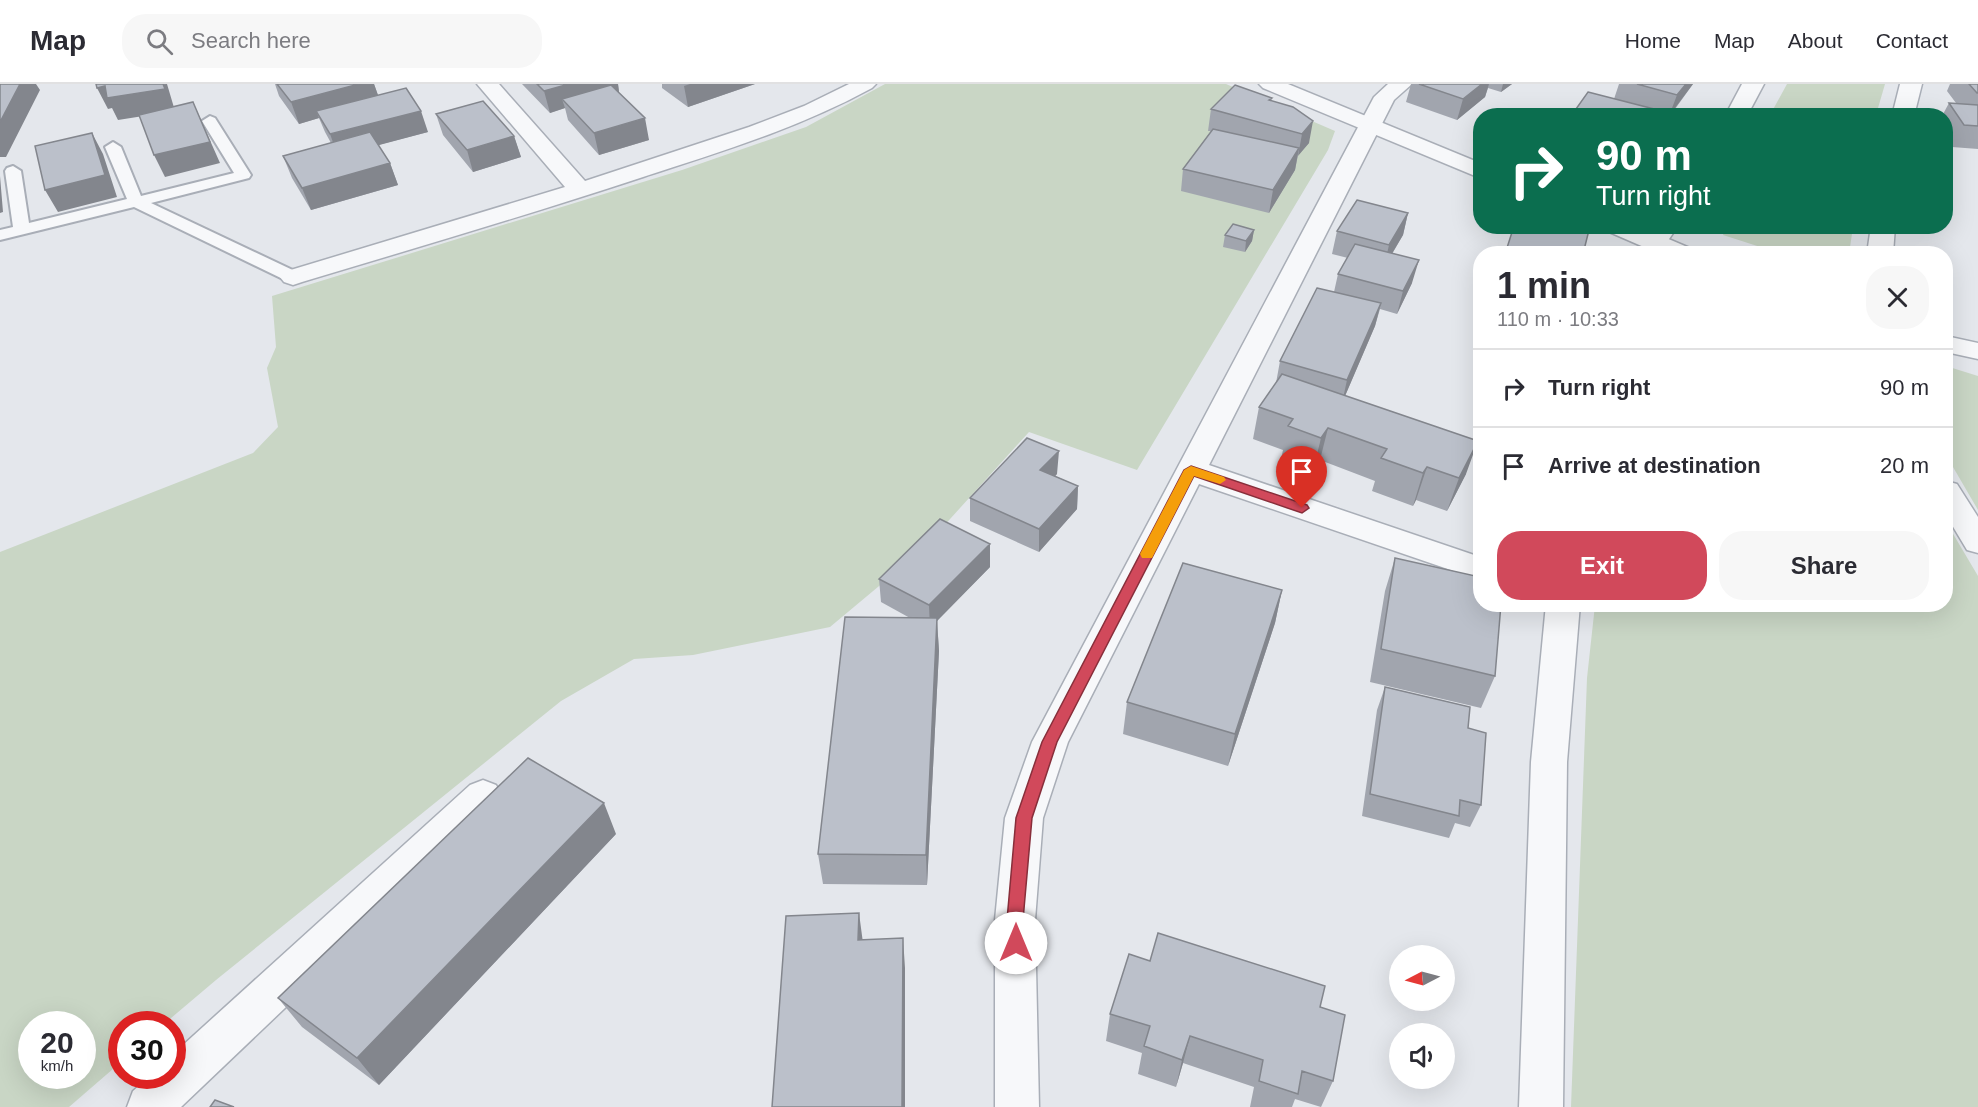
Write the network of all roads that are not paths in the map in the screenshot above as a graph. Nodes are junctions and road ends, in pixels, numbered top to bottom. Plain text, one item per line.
1 (488, 84) edge
2 (865, 84) edge
3 (1270, 84) edge
4 (1401, 84) edge
5 (1752, 84) edge
6 (1911, 84) edge
7 (1740, 108) edge
8 (1905, 108) edge
9 (210, 121) dead end
10 (1370, 126) junction
11 (112, 147) dead end
12 (1473, 168) edge
13 (13, 171) dead end
14 (580, 190) junction
15 (136, 202) junction
16 (22, 230) junction
17 (1638, 234) edge
18 (0, 235) edge
19 (1658, 241) edge
20 (293, 277) joint
21 (1953, 346) edge
22 (1978, 351) edge
23 (1191, 470) junction
24 (1953, 502) edge
25 (1978, 542) edge
26 (1473, 567) edge
27 (1562, 612) edge
28 (483, 796) dead end
29 (149, 1107) edge
30 (1017, 1107) edge
31 (1540, 1107) edge

1 - 14 street
2 - 14 street
3 - 10 street
4 - 10 street
5 - 7 street
6 - 8 street
9 - 15 lane
10 - 12 street
10 - 23 street
11 - 15 lane
13 - 16 lane
14 - 20 street
15 - 16 lane
15 - 20 lane
16 - 18 lane
17 - 19 street
21 - 22 street
23 - 26 street
23 - 30 street
24 - 25 street
27 - 31 street
28 - 29 street

